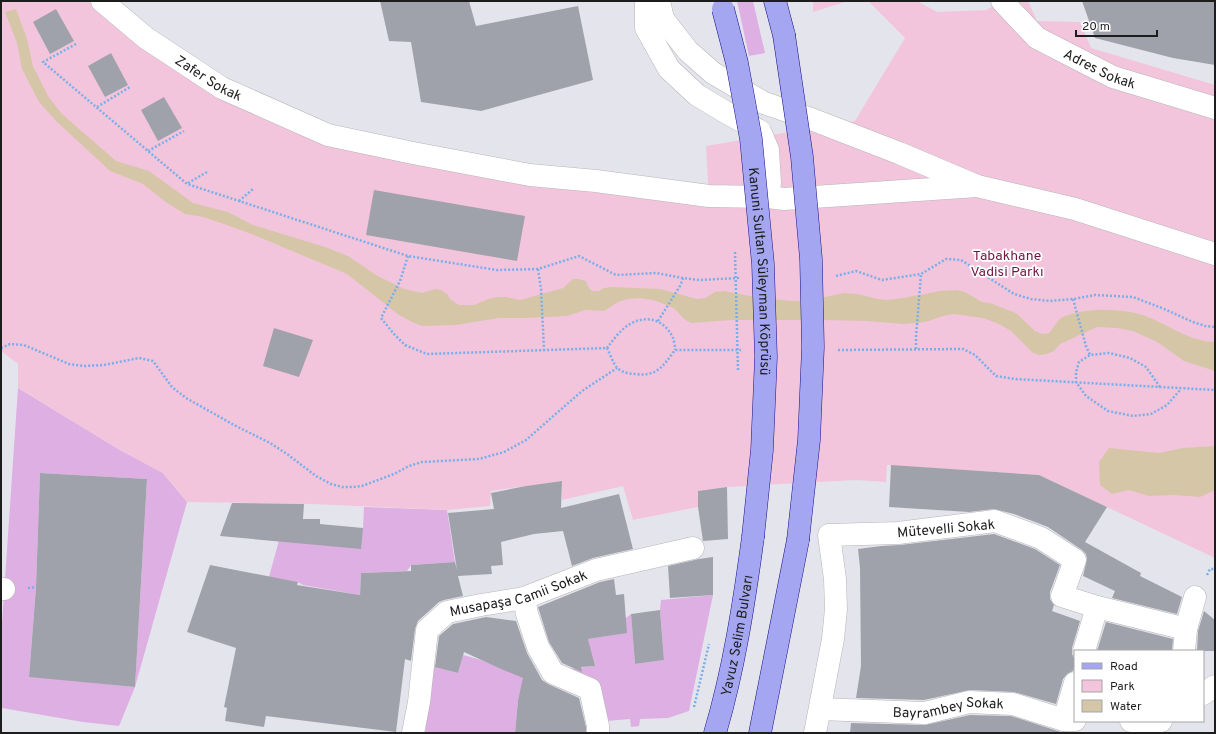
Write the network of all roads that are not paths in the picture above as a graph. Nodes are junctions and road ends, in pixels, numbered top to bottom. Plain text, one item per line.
1 (102, 1) edge
2 (646, 1) edge
3 (659, 1) edge
4 (775, 1) edge
5 (788, 1) edge
6 (1002, 1) edge
7 (722, 5) edge
8 (784, 35) junction
9 (1215, 108) edge
10 (978, 186) junction
11 (768, 197) junction
12 (1215, 254) edge
13 (753, 536) joint
14 (693, 548) dead end
15 (1195, 597) dead end
16 (524, 598) junction
17 (1097, 607) junction
18 (1186, 630) junction
19 (1084, 650) edge
20 (1184, 650) edge
21 (1215, 686) edge
22 (1074, 690) edge
23 (1204, 693) edge
24 (820, 709) junction
25 (1070, 720) edge
26 (413, 733) edge
27 (598, 733) edge
28 (715, 733) edge
29 (760, 733) edge
30 (815, 733) edge

1 - 11 street, Zafer Sokak
2 - 11 street
3 - 10 street
4 - 8 main road
5 - 8 street
6 - 9 street, Adres Sokak
7 - 13 main road, Kanuni Sultan Süleyman Köprüsü, bridge
8 - 29 main road, bridge
10 - 11 street, Zafer Sokak
10 - 12 street
13 - 28 main road, Yavuz Selim Bulvarı
14 - 16 street, Musapaşa Camii Sokak
15 - 18 street
16 - 26 street, Musapaşa Camii Sokak
16 - 27 street
17 - 18 street
17 - 19 street
17 - 24 street, Mütevelli Sokak
18 - 20 street
21 - 23 street
22 - 25 street
24 - 25 street, Bayrambey Sokak
24 - 30 street

